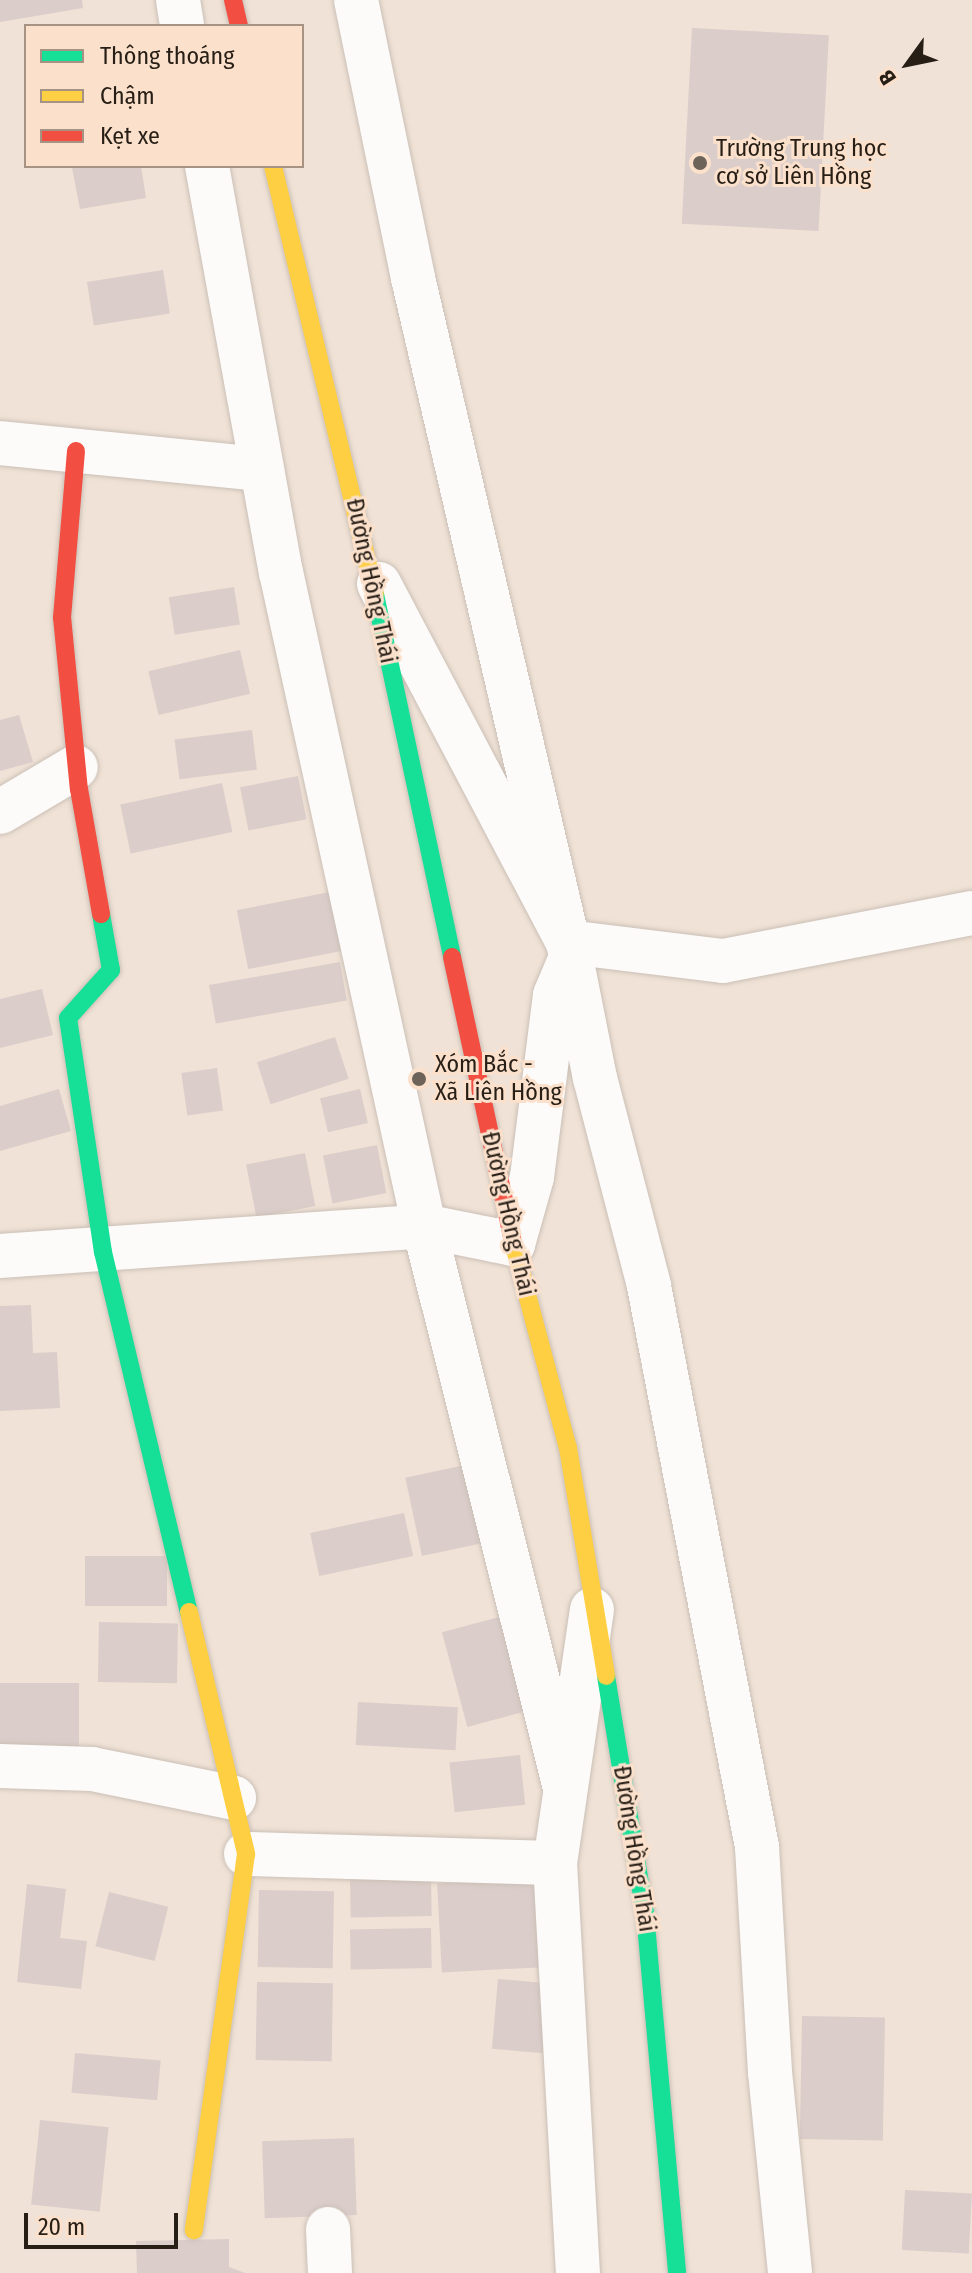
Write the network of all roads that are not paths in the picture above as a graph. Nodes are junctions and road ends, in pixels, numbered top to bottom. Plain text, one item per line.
1 (178, 0) edge
2 (233, 0) edge
3 (356, 0) edge
4 (182, 24) edge
5 (239, 24) edge
6 (207, 168) edge
7 (273, 168) edge
8 (0, 443) edge
9 (76, 451) junction
10 (262, 469) junction
11 (369, 565) junction
12 (76, 767) junction
13 (0, 812) edge
14 (972, 913) edge
15 (570, 950) junction
16 (424, 1226) junction
17 (513, 1244) junction
18 (103, 1252) junction
19 (0, 1256) edge
20 (594, 1598) junction
21 (0, 1766) edge
22 (564, 1784) junction
23 (234, 1798) junction
24 (246, 1854) junction
25 (555, 1863) junction
26 (328, 2229) dead end
27 (194, 2230) dead end
28 (330, 2273) edge
29 (578, 2273) edge
30 (677, 2273) edge
31 (790, 2273) edge

1 - 4 street
2 - 5 main road
3 - 15 street
6 - 10 street
7 - 11 main road, Đường Hồng Thái
8 - 9 street
9 - 10 street
9 - 12 main road
10 - 16 street
11 - 15 street
11 - 17 main road, Đường Hồng Thái
12 - 13 street
12 - 18 main road
14 - 15 street
15 - 17 street
15 - 31 street
16 - 17 street
16 - 18 street
16 - 22 street
17 - 20 main road, Đường Hồng Thái
18 - 19 street
18 - 23 main road
20 - 22 street
20 - 30 main road, Đường Hồng Thái
21 - 23 street
22 - 25 street
23 - 24 main road
24 - 25 street
24 - 27 main road
25 - 29 street
26 - 28 street

